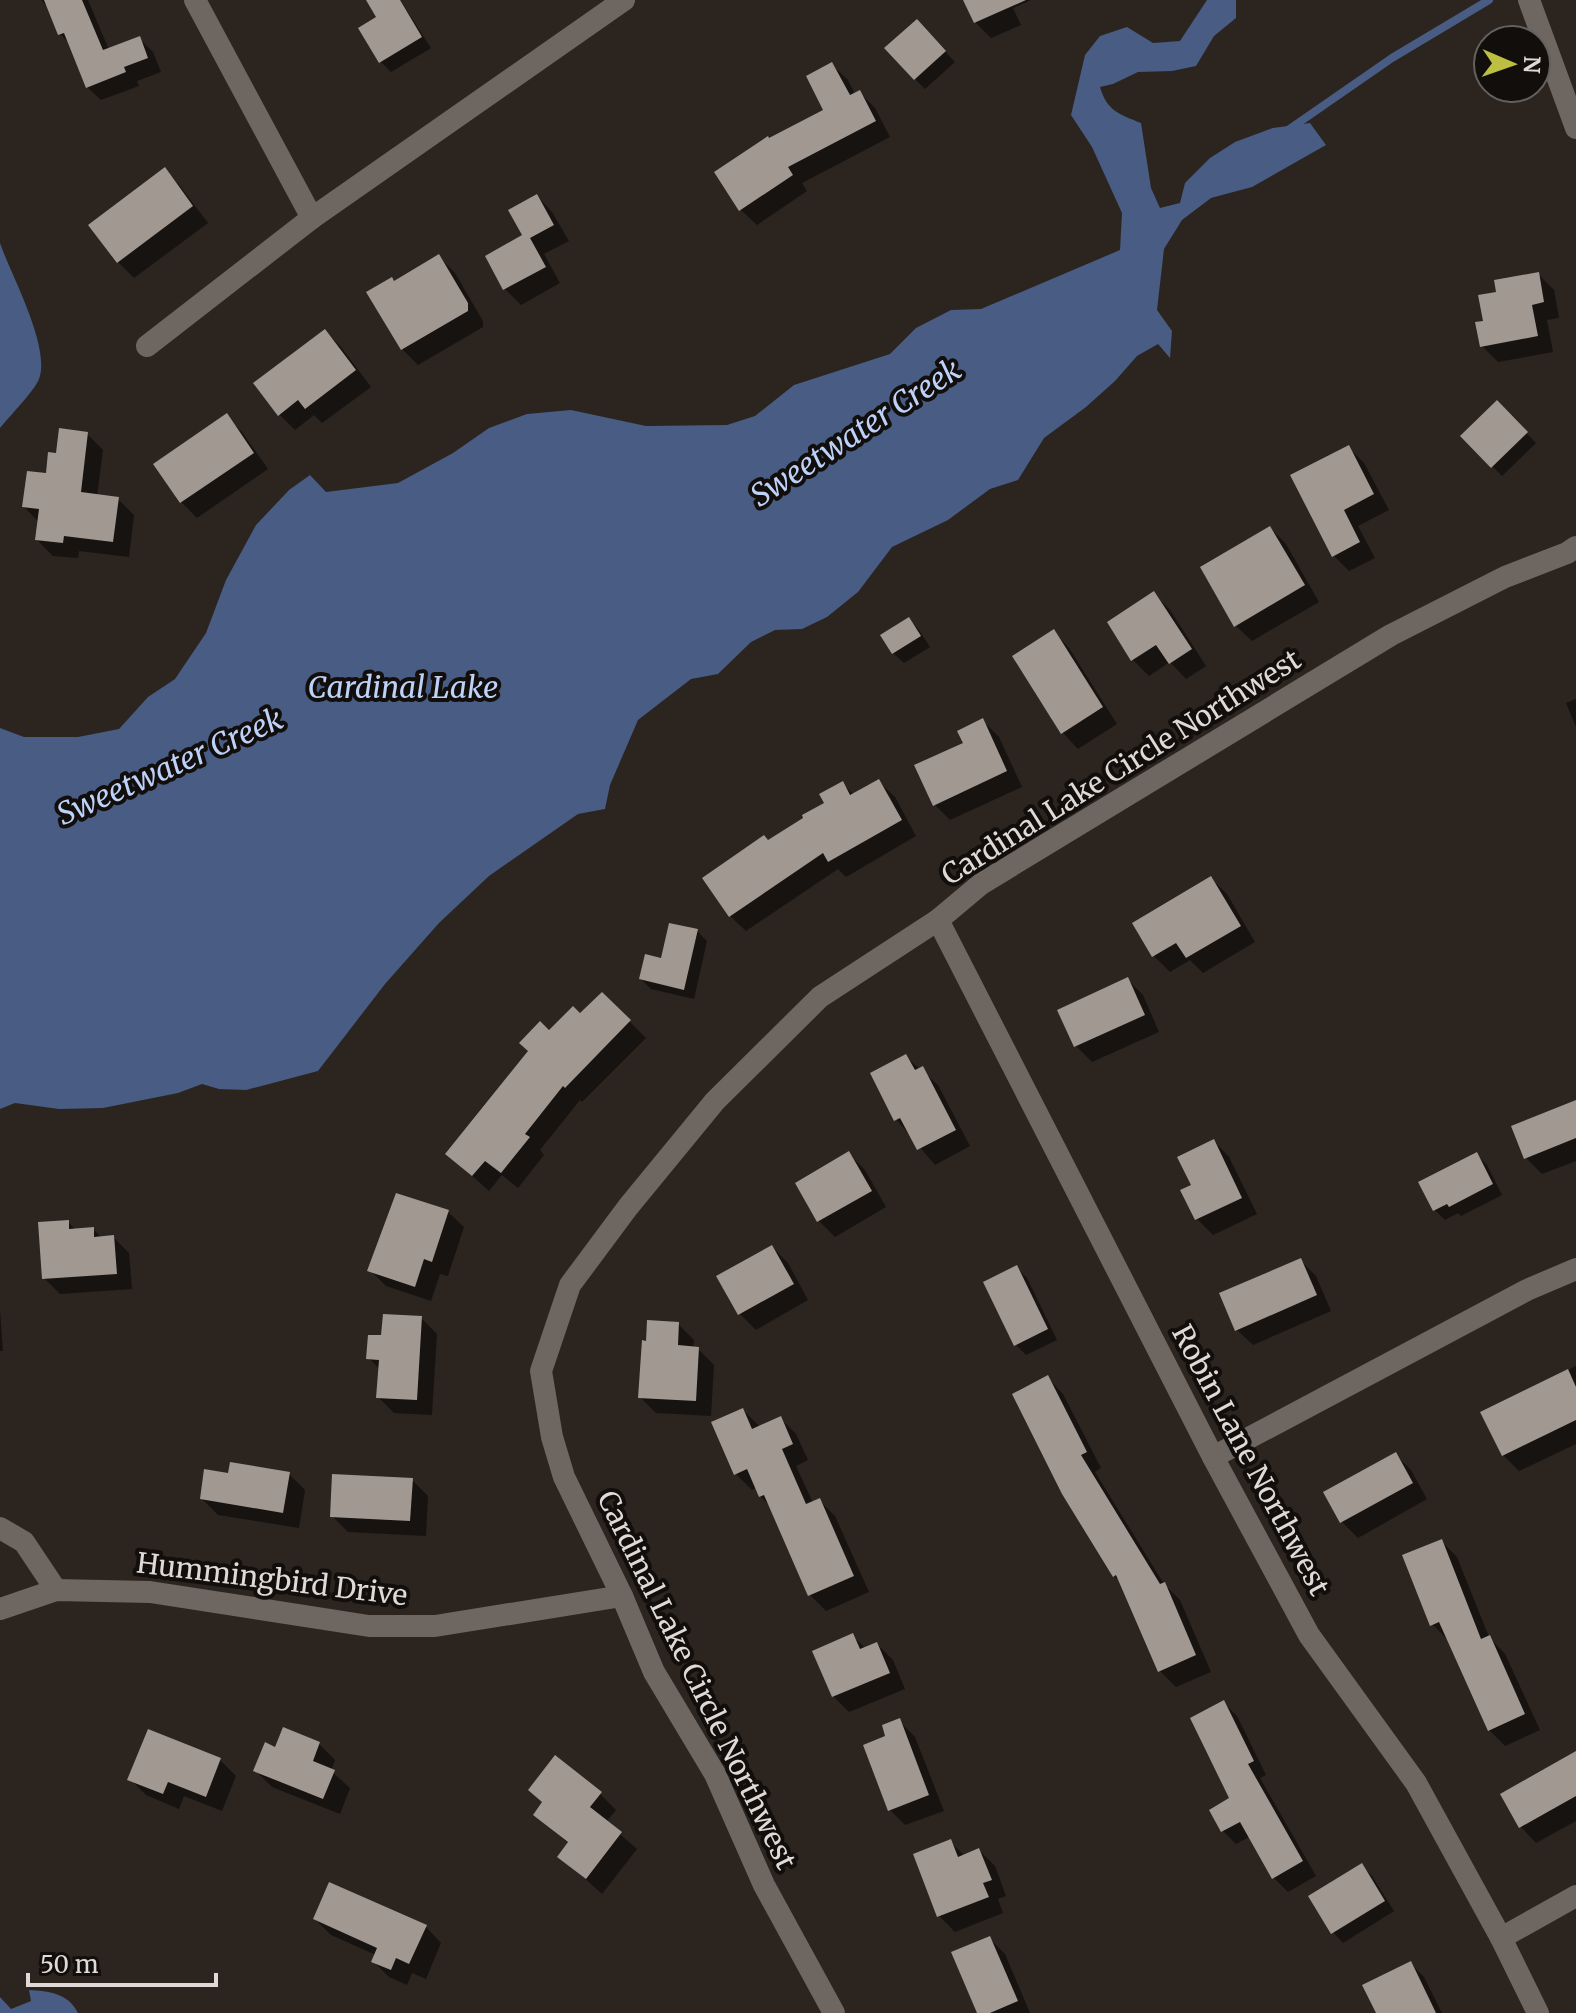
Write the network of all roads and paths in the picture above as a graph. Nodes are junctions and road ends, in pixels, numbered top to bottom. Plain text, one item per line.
1 (195, 0) edge
2 (624, 0) edge
3 (1529, 0) edge
4 (1576, 128) edge
5 (312, 218) junction
6 (147, 346) dead end
7 (1576, 547) edge
8 (938, 920) junction
9 (1576, 1269) edge
10 (1213, 1457) junction
11 (0, 1528) edge
12 (56, 1590) junction
13 (622, 1596) junction
14 (0, 1609) edge
15 (1576, 1896) edge
16 (1501, 1938) junction
17 (834, 2013) edge
18 (1538, 2013) edge

1 - 5 street
2 - 5 street
3 - 4 street
5 - 6 street
7 - 8 street, Cardinal Lake Circle Northwest
8 - 10 street, Robin Lane Northwest
8 - 13 street, Cardinal Lake Circle Northwest
9 - 10 street
10 - 16 street, Robin Lane Northwest
11 - 12 street
12 - 13 street, Hummingbird Drive
12 - 14 street, Hummingbird Drive
13 - 17 street, Cardinal Lake Circle Northwest
15 - 16 street
16 - 18 street, Robin Lane Northwest

